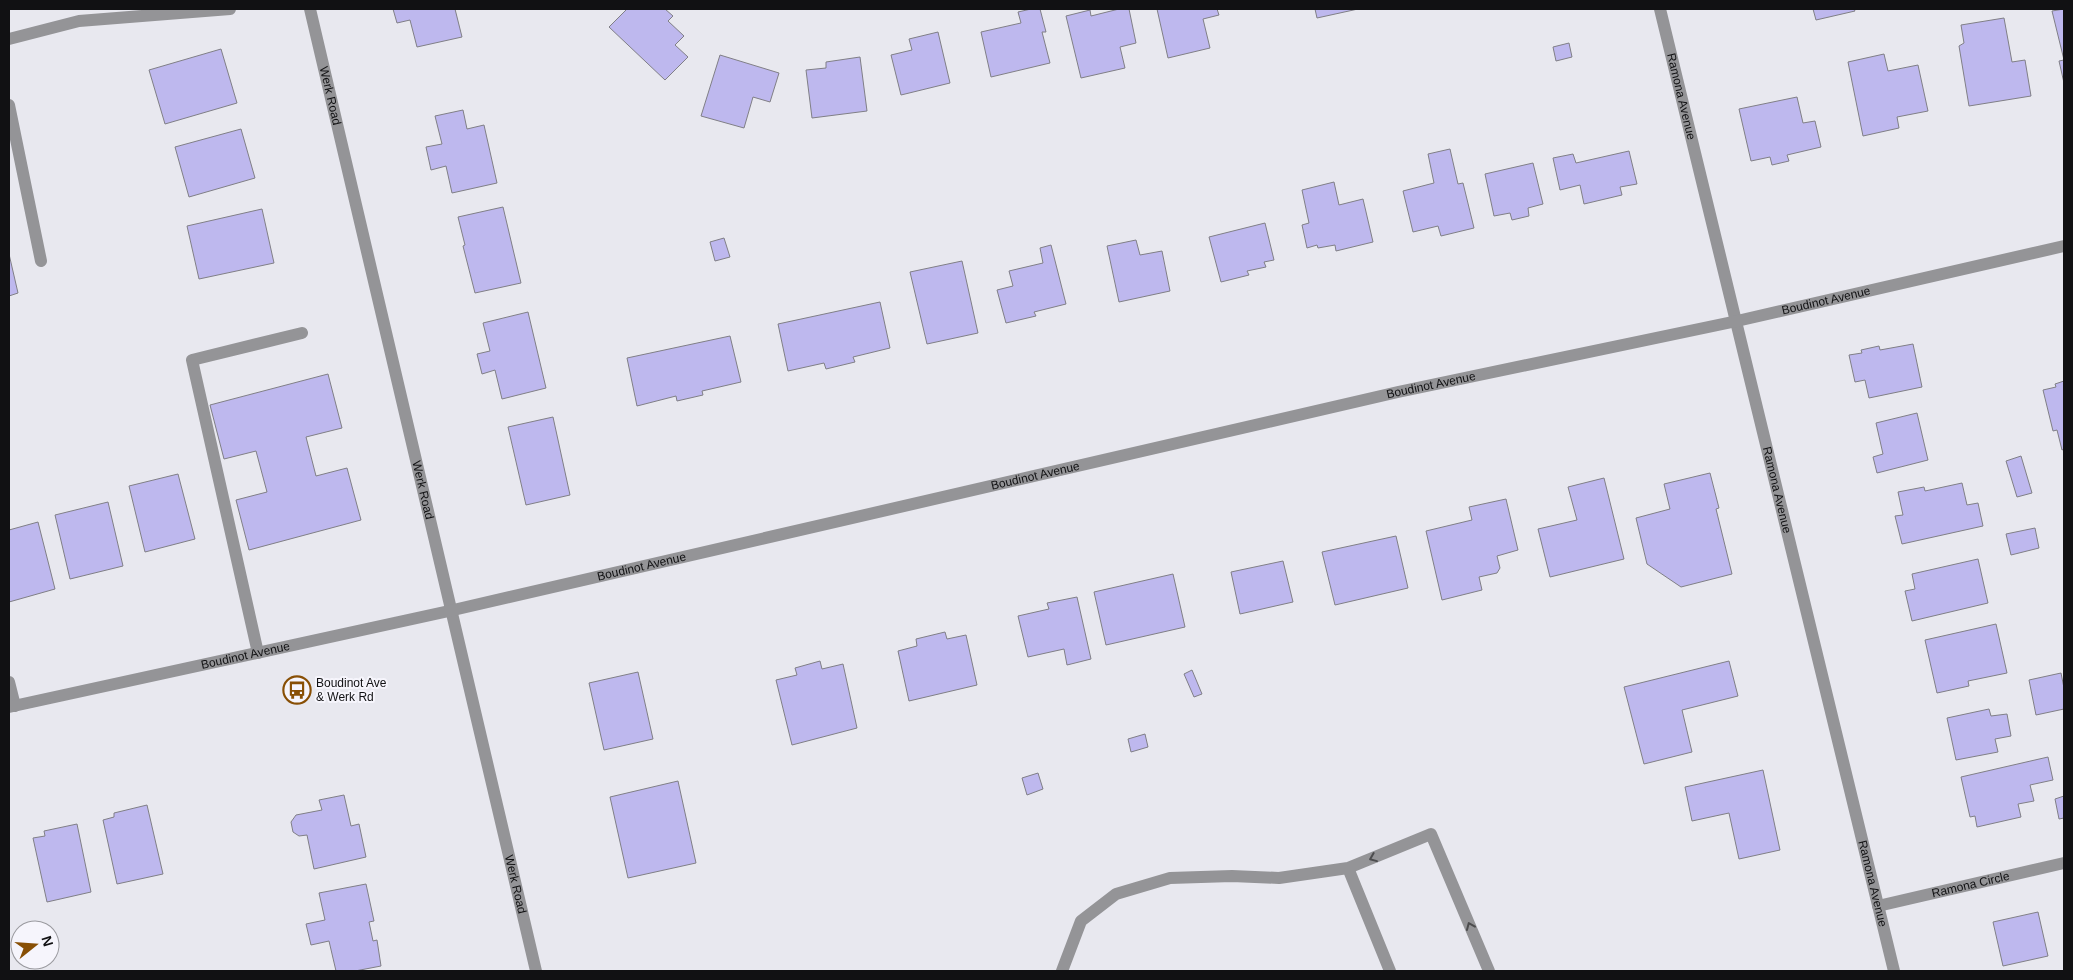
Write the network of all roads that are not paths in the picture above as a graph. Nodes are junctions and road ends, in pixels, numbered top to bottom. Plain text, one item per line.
1 (230, 9) edge
2 (310, 9) edge
3 (1660, 9) edge
4 (9, 39) edge
5 (9, 105) edge
6 (2064, 246) edge
7 (41, 261) dead end
8 (1737, 321) junction
9 (302, 333) dead end
10 (449, 611) junction
11 (258, 653) junction
12 (9, 682) edge
13 (12, 706) edge
14 (2064, 863) edge
15 (1348, 868) junction
16 (1878, 906) junction
17 (536, 971) edge
18 (1062, 971) edge
19 (1390, 971) edge
20 (1489, 971) edge
21 (1894, 971) edge

1 - 4 street
2 - 10 street, Werk Road
3 - 8 street, Ramona Avenue
5 - 7 street
6 - 8 street, Boudinot Avenue
8 - 10 street, Boudinot Avenue
8 - 16 street, Ramona Avenue
9 - 11 street
10 - 11 street, Boudinot Avenue
10 - 17 street, Werk Road
11 - 13 street, Boudinot Avenue
12 - 13 street
14 - 16 street, Ramona Circle
15 - 18 street
15 - 19 street
20 -> 15 street
16 - 21 street, Ramona Avenue

